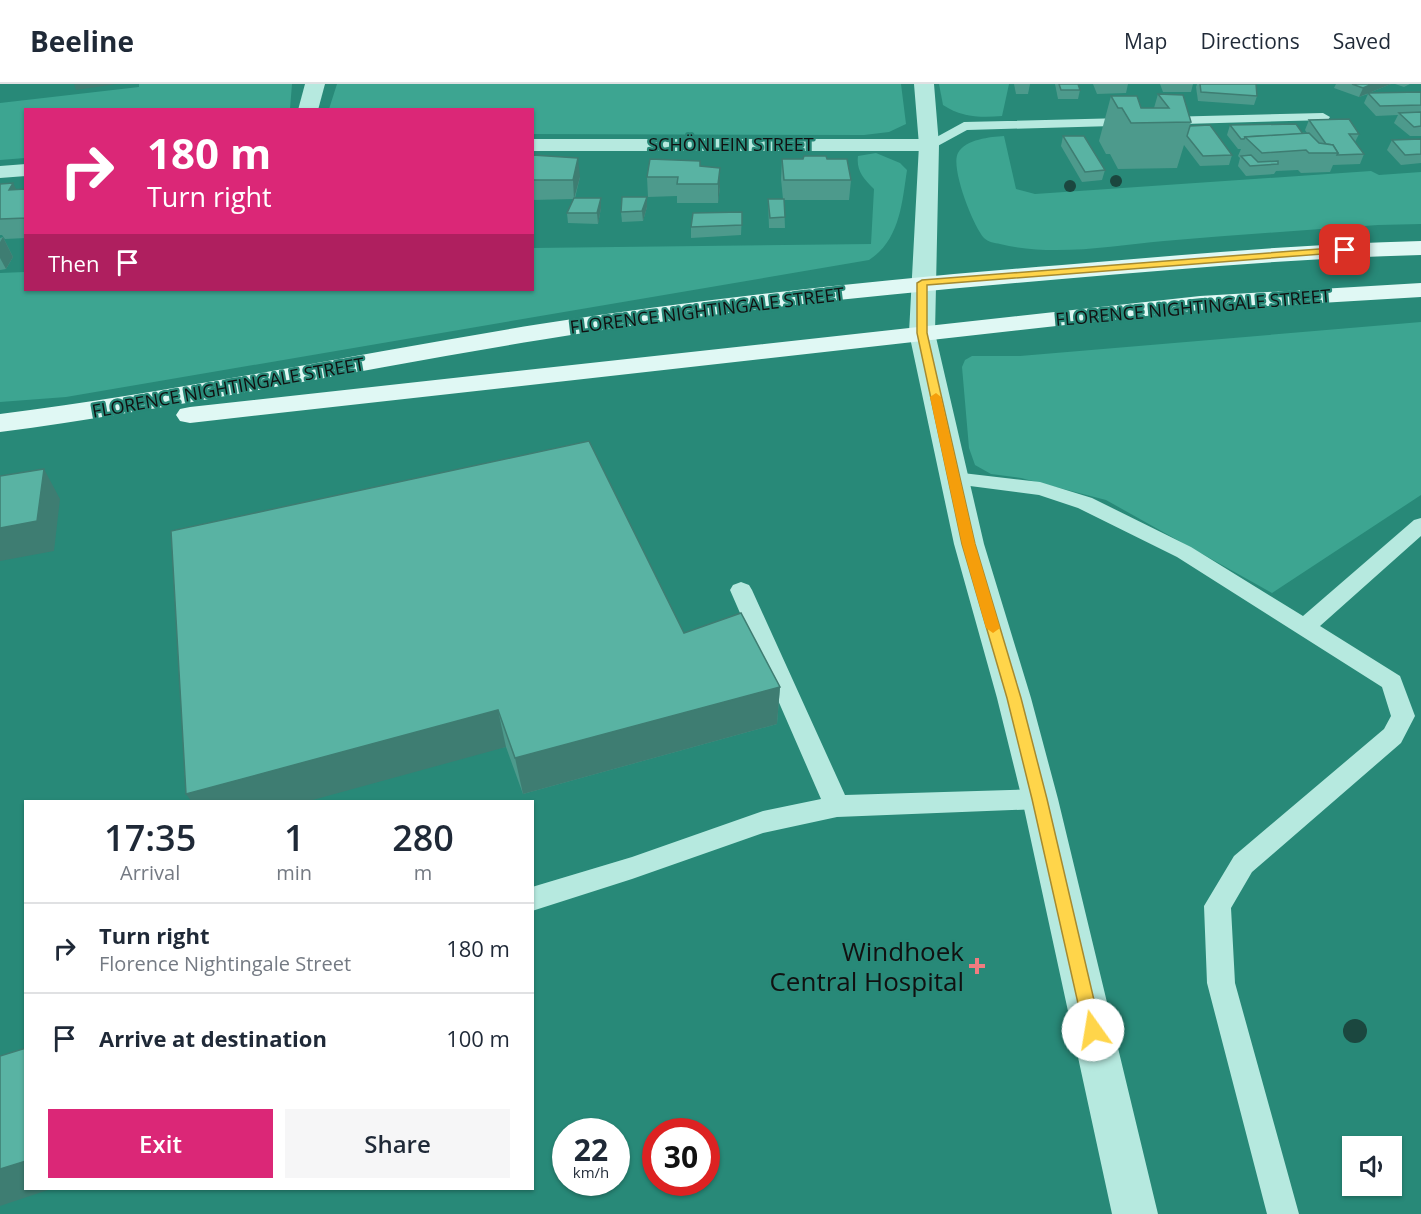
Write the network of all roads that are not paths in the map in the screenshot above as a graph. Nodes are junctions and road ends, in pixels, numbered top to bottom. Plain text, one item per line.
1 (315, 84) edge
2 (924, 84) edge
3 (309, 108) edge
4 (1323, 117) edge
5 (929, 144) junction
6 (534, 145) edge
7 (24, 170) edge
8 (0, 172) edge
9 (1421, 248) edge
10 (922, 283) junction
11 (1421, 290) edge
12 (922, 333) junction
13 (0, 423) edge
14 (0, 434) edge
15 (954, 478) junction
16 (1421, 525) edge
17 (741, 591) dead end
18 (1304, 628) junction
19 (1040, 799) junction
20 (837, 806) junction
21 (534, 898) edge
22 (1135, 1214) edge
23 (1283, 1214) edge

1 - 3 street
2 - 5 street
4 - 5 lane
5 - 6 street, SCHÖNLEIN STREET
5 - 10 street
7 - 8 street
9 - 10 main road, FLORENCE NIGHTINGALE STREET
10 - 12 street
10 - 13 main road, FLORENCE NIGHTINGALE STREET
11 - 12 main road, FLORENCE NIGHTINGALE STREET
12 - 14 main road, FLORENCE NIGHTINGALE STREET
12 - 15 street
15 - 18 lane
15 - 19 street
16 - 18 lane
17 - 20 lane
18 - 23 lane
19 - 20 lane
19 - 22 street
20 - 21 lane

